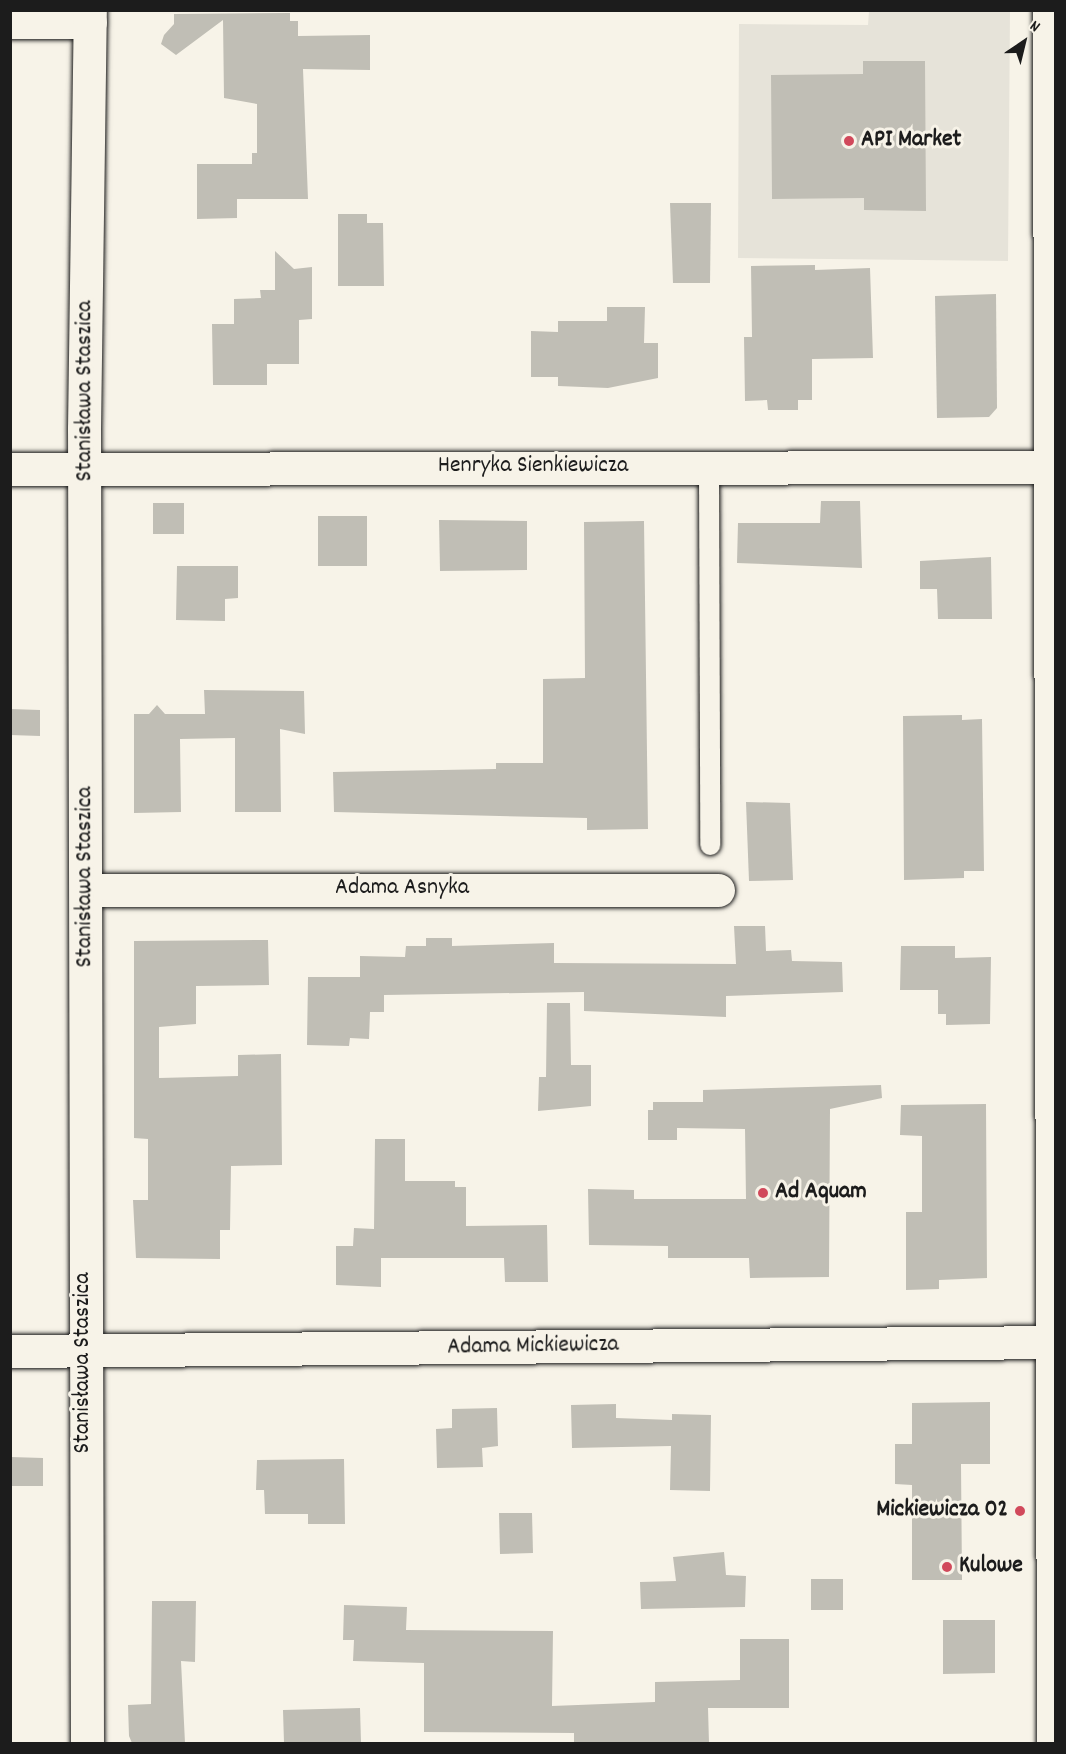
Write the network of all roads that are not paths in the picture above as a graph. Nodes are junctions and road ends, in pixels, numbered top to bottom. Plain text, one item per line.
1 (1049, 10) edge
2 (90, 16) edge
3 (10, 22) edge
4 (709, 466) junction
5 (86, 467) junction
6 (1053, 467) edge
7 (10, 469) edge
8 (710, 845) dead end
9 (87, 890) junction
10 (718, 890) dead end
11 (1054, 1342) edge
12 (10, 1351) edge
13 (83, 1351) junction
14 (87, 1743) edge
15 (1053, 1743) edge

1 - 6 street
2 - 3 street
2 - 5 street, Stanisława Staszica
4 - 5 street, Henryka Sienkiewicza
4 - 6 street, Henryka Sienkiewicza
4 - 8 lane
5 - 7 street, Henryka Sienkiewicza
5 - 9 street, Stanisława Staszica
6 - 11 street
9 - 10 street, Adama Asnyka
9 - 13 street, Stanisława Staszica
11 - 13 street, Adama Mickiewicza
11 - 15 street
12 - 13 street, Adama Mickiewicza
13 - 14 street, Stanisława Staszica

